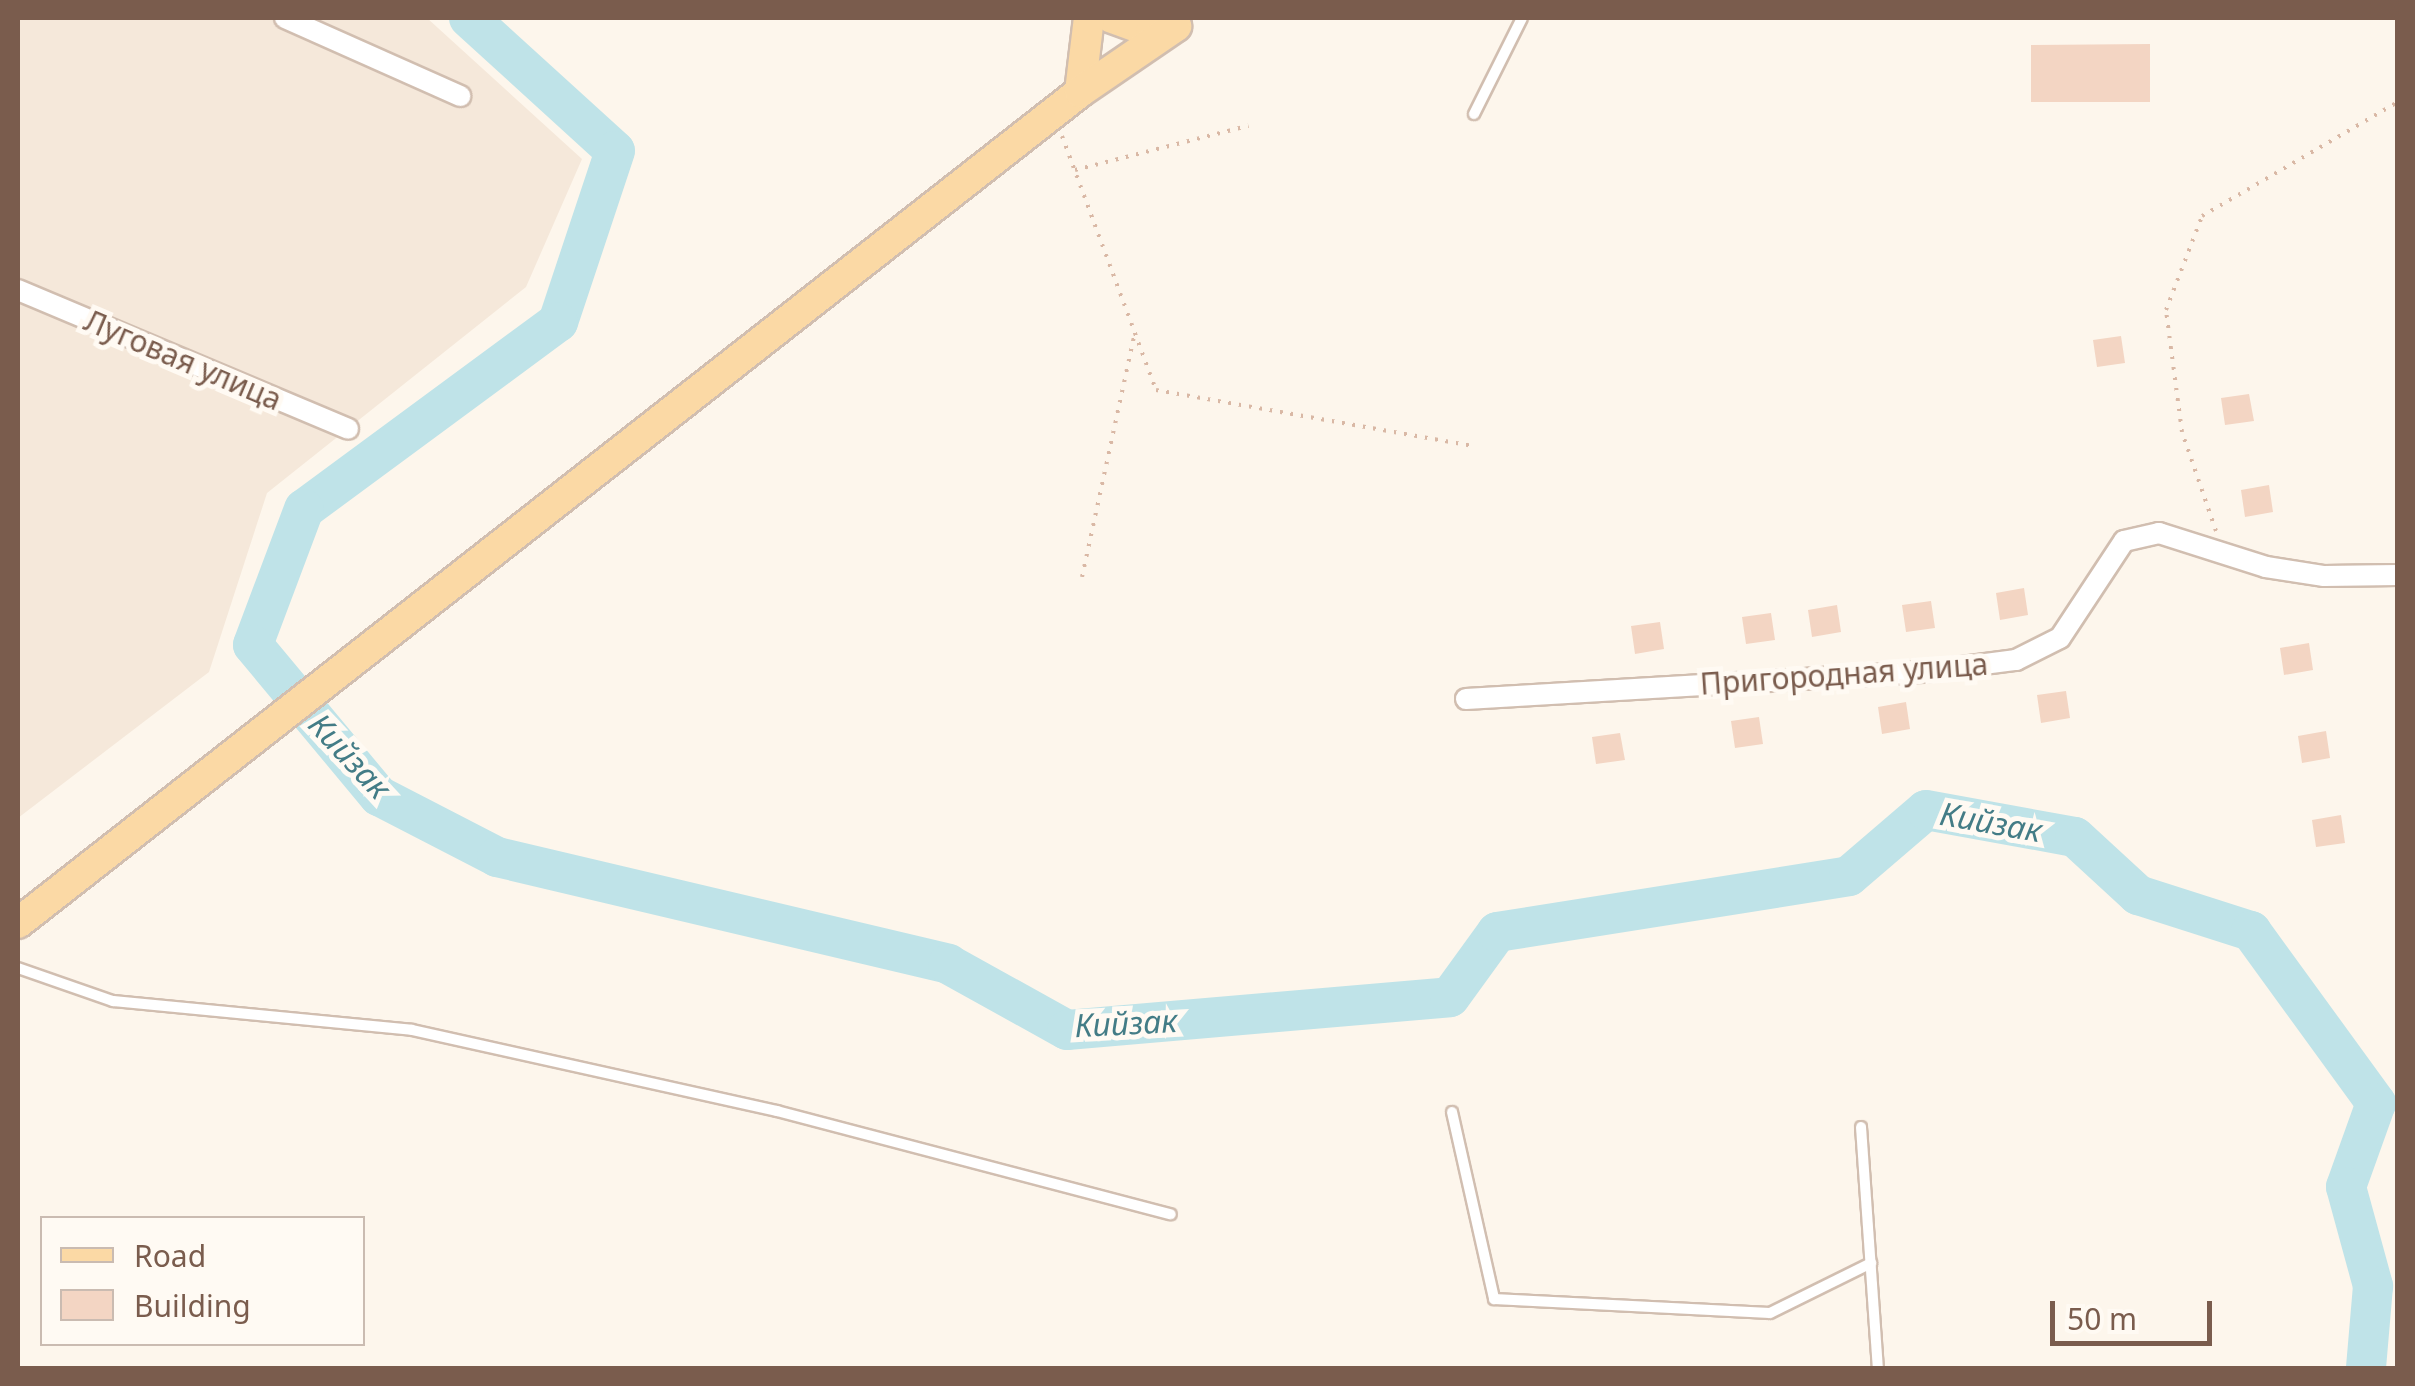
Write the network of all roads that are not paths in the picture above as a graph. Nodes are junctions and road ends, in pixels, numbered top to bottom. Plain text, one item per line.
1 (285, 18) edge
2 (1089, 18) edge
3 (1112, 18) edge
4 (1522, 18) edge
5 (1182, 22) edge
6 (1080, 92) junction
7 (460, 96) dead end
8 (1474, 114) dead end
9 (18, 290) edge
10 (348, 429) dead end
11 (2398, 575) edge
12 (1466, 699) dead end
13 (18, 923) edge
14 (18, 968) edge
15 (1452, 1112) dead end
16 (1861, 1128) dead end
17 (1171, 1214) dead end
18 (1871, 1262) junction
19 (1878, 1368) edge

1 - 7 street
2 - 6 main road
3 - 5 main road
4 - 8 lane
5 - 6 main road
6 - 13 main road
9 - 10 street, Луговая улица
11 - 12 street, Пригородная улица
14 - 17 lane
15 - 18 lane
16 - 18 lane
18 - 19 lane

